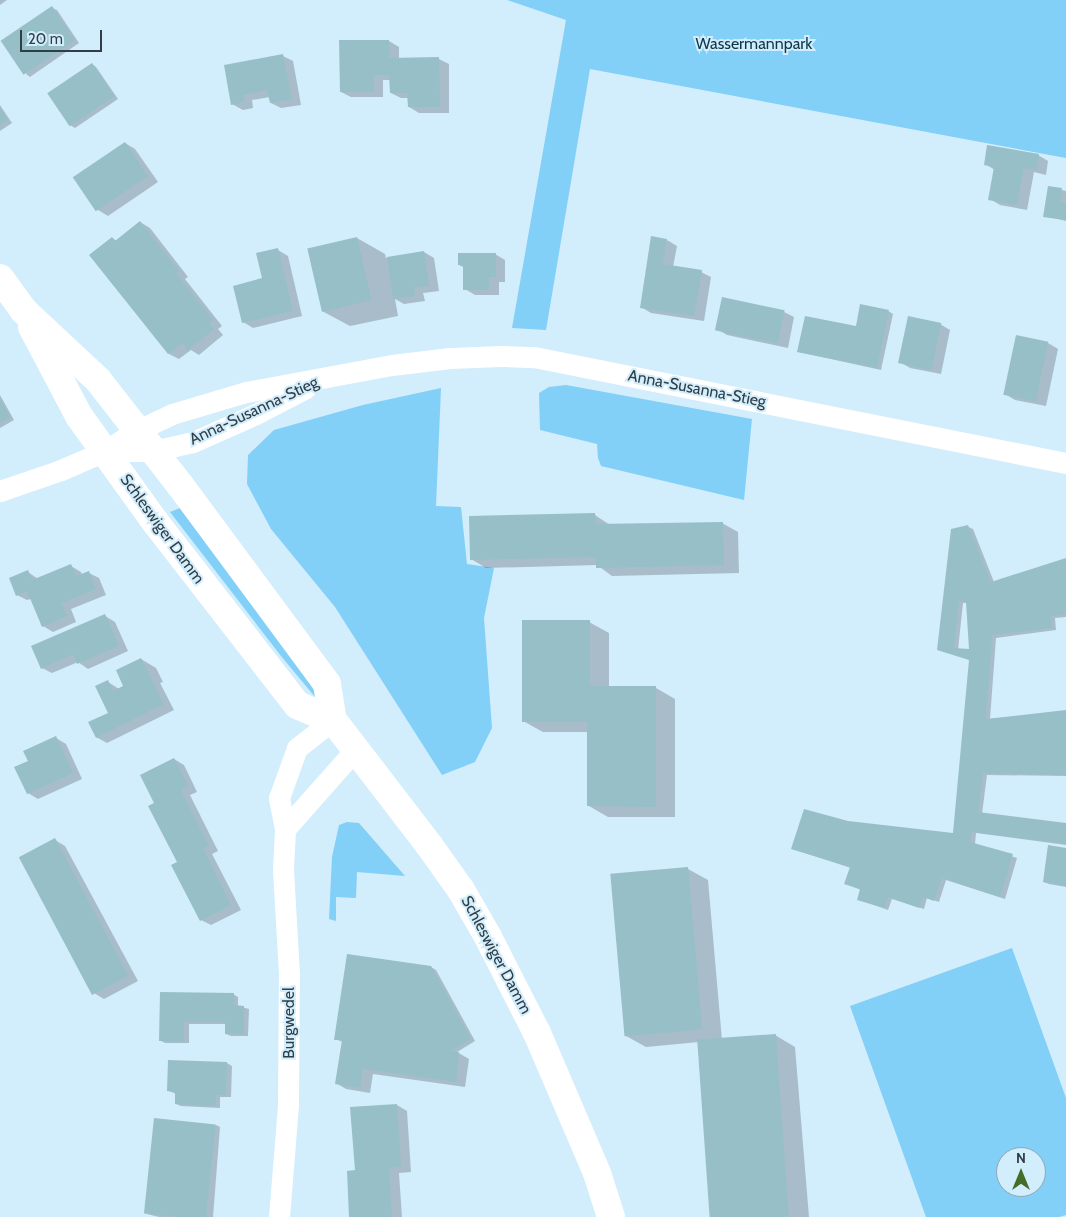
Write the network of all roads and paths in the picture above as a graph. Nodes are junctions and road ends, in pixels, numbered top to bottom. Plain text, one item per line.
1 (0, 278) edge
2 (24, 310) junction
3 (326, 378) junction
4 (144, 441) junction
5 (105, 451) junction
6 (1066, 462) edge
7 (0, 491) edge
8 (333, 720) junction
9 (355, 750) junction
10 (285, 829) junction
11 (279, 1217) edge
12 (611, 1217) edge

1 - 2 main road, Schleswiger Damm
2 - 4 main road, Schleswiger Damm
2 - 5 main road, Schleswiger Damm
3 - 4 street, Anna-Susanna-Stieg
3 - 4 street, Anna-Susanna-Stieg
3 - 6 street, Anna-Susanna-Stieg
4 - 5 street
4 - 8 main road, Schleswiger Damm
5 - 7 street
5 - 8 main road, Schleswiger Damm
8 - 9 main road, Schleswiger Damm
8 - 10 street, Burgwedel
9 - 10 street
9 - 12 main road, Schleswiger Damm
10 - 11 street, Burgwedel

